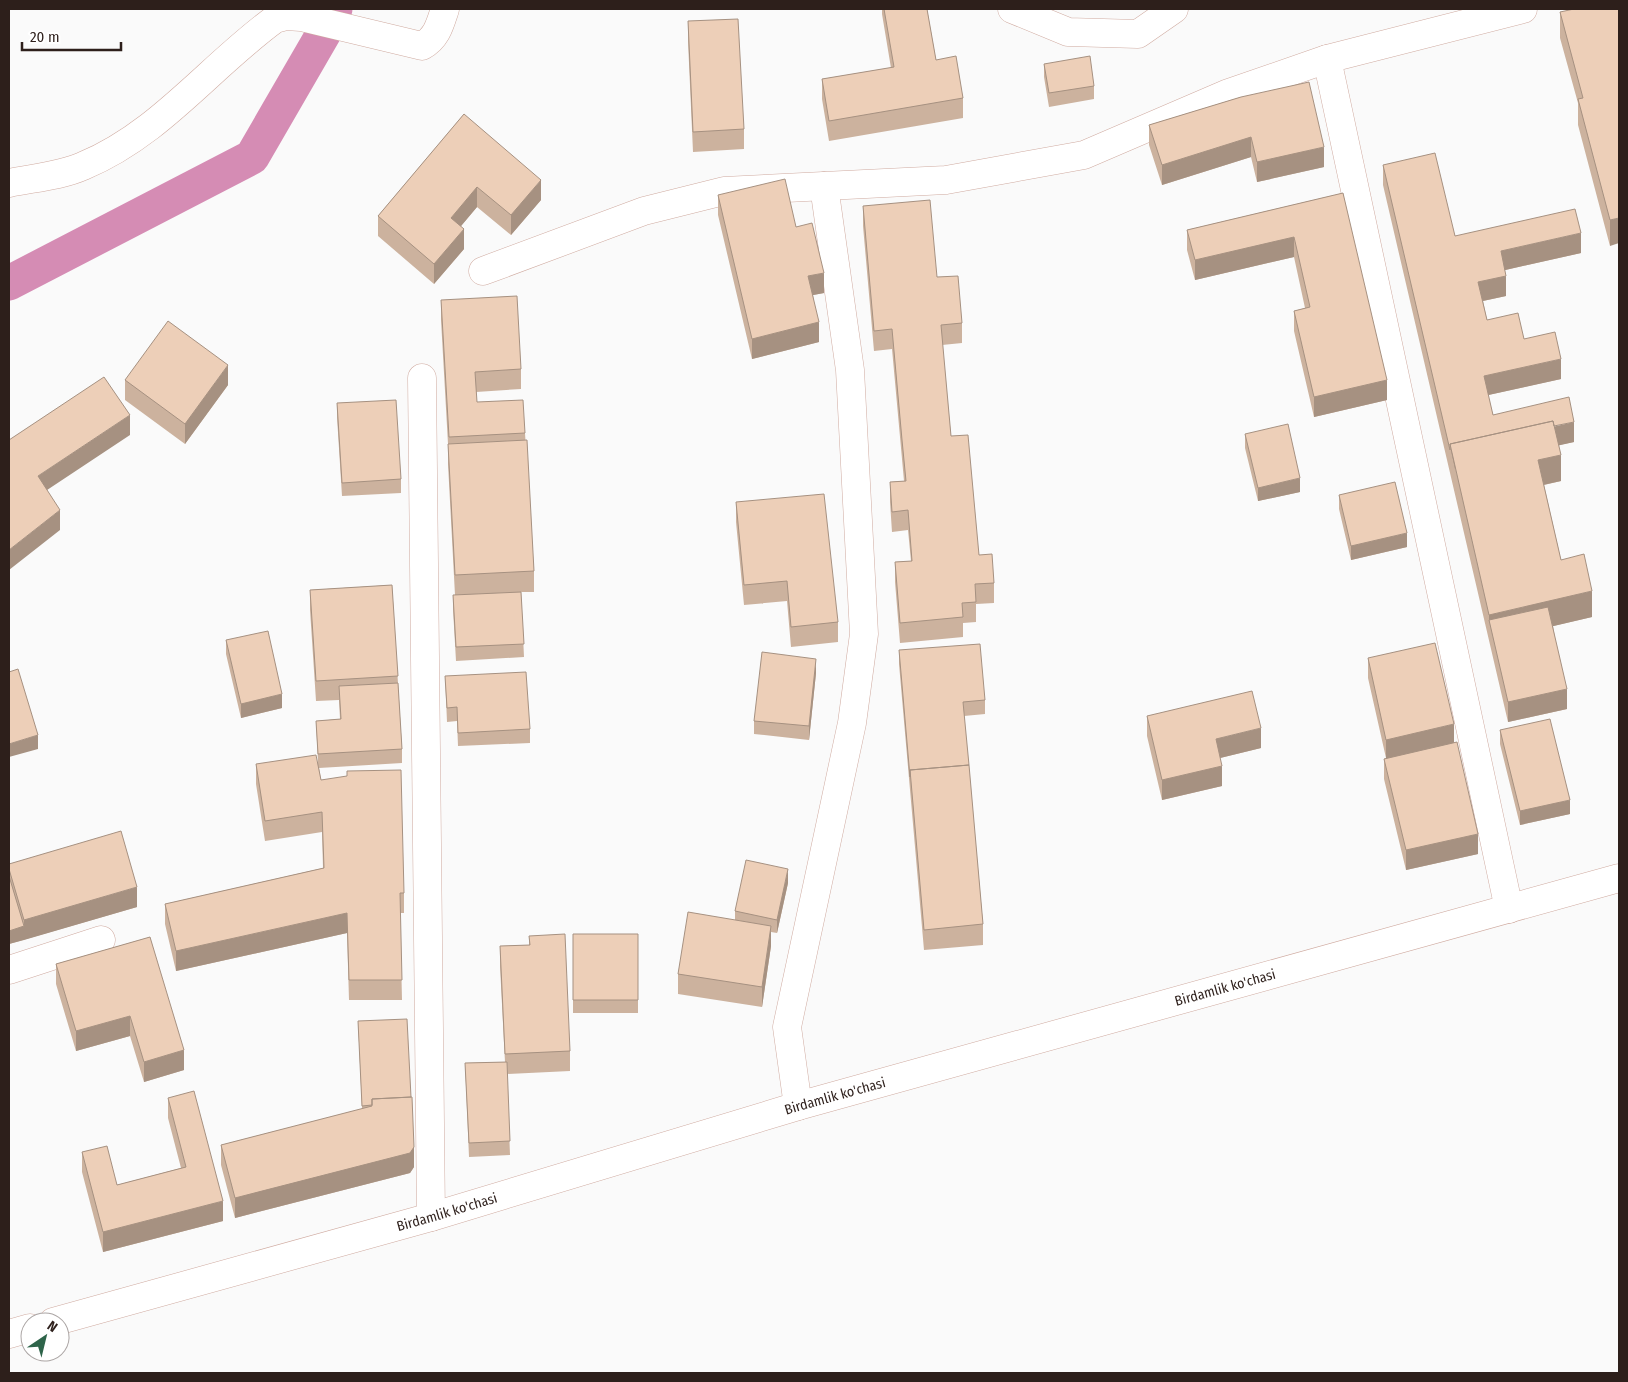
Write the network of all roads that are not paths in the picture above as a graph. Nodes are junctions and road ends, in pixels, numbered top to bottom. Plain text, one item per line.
1 (445, 9) edge
2 (1012, 9) edge
3 (1174, 9) edge
4 (1523, 9) edge
5 (1327, 59) junction
6 (9, 183) edge
7 (824, 186) junction
8 (483, 271) dead end
9 (422, 378) dead end
10 (1619, 878) edge
11 (1509, 908) junction
12 (101, 940) dead end
13 (9, 970) edge
14 (798, 1106) junction
15 (431, 1217) junction
16 (70, 1317) edge

1 - 6 street
2 - 3 street
4 - 5 street
5 - 7 street
5 - 11 street
7 - 8 street
7 - 14 street
9 - 15 street
10 - 11 street, Birdamlik ko'chasi
11 - 14 street, Birdamlik ko'chasi
12 - 13 street
14 - 15 street, Birdamlik ko'chasi
15 - 16 street, Birdamlik ko'chasi

